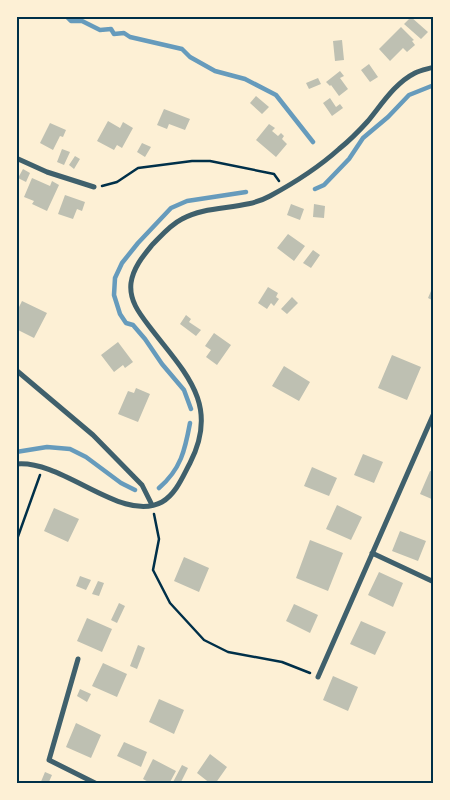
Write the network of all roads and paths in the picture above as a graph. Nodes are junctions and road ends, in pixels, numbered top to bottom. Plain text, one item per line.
1 (434, 67) edge
2 (16, 158) edge
3 (94, 187) joint
4 (285, 188) junction
5 (16, 370) edge
6 (434, 413) edge
7 (16, 464) edge
8 (43, 466) junction
9 (152, 505) junction
10 (16, 542) edge
11 (372, 553) junction
12 (434, 582) edge
13 (78, 659) dead end
14 (318, 677) joint
15 (97, 784) edge

1 - 4 street
2 - 3 street
3 - 4 path
4 - 9 street
5 - 9 street
6 - 11 street
7 - 8 street
8 - 9 street
8 - 10 path
9 - 14 path
11 - 12 street
11 - 14 street
13 - 15 street

